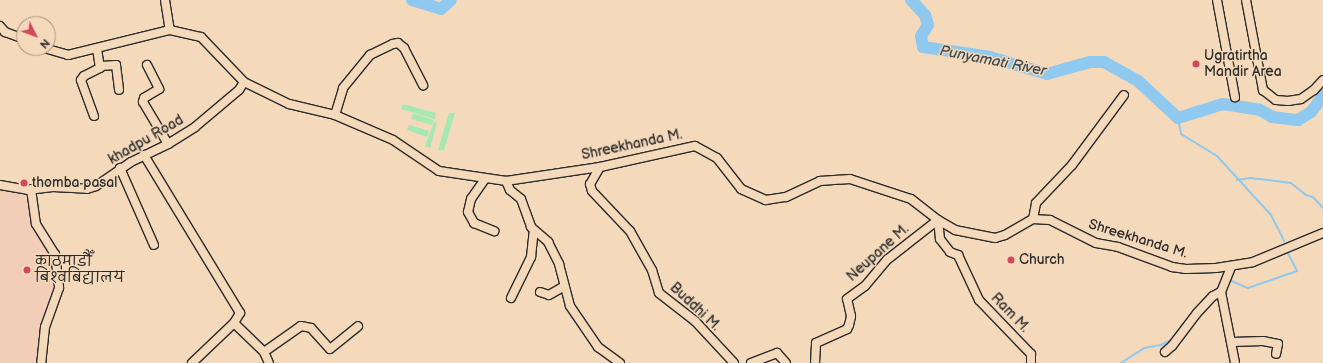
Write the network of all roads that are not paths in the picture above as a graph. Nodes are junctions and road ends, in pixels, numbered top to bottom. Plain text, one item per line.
1 (165, 0) edge
2 (1217, 0) edge
3 (1246, 0) edge
4 (0, 26) edge
5 (170, 30) junction
6 (16, 36) edge
7 (97, 49) junction
8 (56, 52) edge
9 (147, 65) dead end
10 (101, 66) junction
11 (1323, 80) edge
12 (244, 82) junction
13 (423, 85) dead end
14 (118, 90) dead end
15 (1124, 95) dead end
16 (1235, 97) dead end
17 (94, 116) dead end
18 (336, 116) junction
19 (168, 144) junction
20 (144, 154) junction
21 (600, 167) junction
22 (120, 168) junction
23 (484, 178) junction
24 (506, 181) junction
25 (0, 185) edge
26 (30, 189) junction
27 (1033, 219) junction
28 (938, 220) junction
29 (534, 230) junction
30 (494, 231) dead end
31 (1323, 233) edge
32 (154, 246) dead end
33 (1230, 268) junction
34 (563, 287) junction
35 (1222, 289) junction
36 (540, 292) dead end
37 (511, 298) dead end
38 (234, 323) junction
39 (358, 326) dead end
40 (1232, 342) junction
41 (264, 352) junction
42 (1165, 352) dead end
43 (1276, 354) dead end
44 (41, 363) edge
45 (192, 363) edge
46 (269, 363) edge
47 (620, 363) edge
48 (734, 363) edge
49 (751, 363) edge
50 (786, 363) edge
51 (815, 363) edge
52 (1031, 363) edge
53 (1235, 363) edge

1 - 5 street
2 - 16 street
3 - 11 street
4 - 6 street
5 - 7 street
5 - 12 street
7 - 8 street
7 - 10 street
9 - 19 street
10 - 14 street
10 - 17 street
12 - 18 street, Shreekhanda M.
12 - 19 street, khadpu Road
13 - 18 street
15 - 27 street
18 - 23 street, Shreekhanda M.
19 - 20 street, khadpu Road
20 - 22 street, khadpu Road
20 - 38 street
21 - 24 street, Shreekhanda M.
21 - 28 street, Shreekhanda M.
21 - 48 street, Buddhi M.
22 - 26 street, khadpu Road
22 - 32 street
23 - 24 street, Shreekhanda M.
23 - 30 street
24 - 29 street
25 - 26 street, khadpu Road
26 - 44 street
27 - 28 street, Shreekhanda M.
27 - 33 street, Shreekhanda M.
28 - 51 street, Neupane M.
28 - 52 street, Ram M.
29 - 34 street
29 - 37 street
31 - 33 street, Shreekhanda M.
33 - 35 street
34 - 36 street
34 - 47 street
35 - 40 street
35 - 42 street
38 - 41 street
38 - 45 street
39 - 41 street
40 - 43 street
40 - 53 street
41 - 46 street
49 - 50 street

